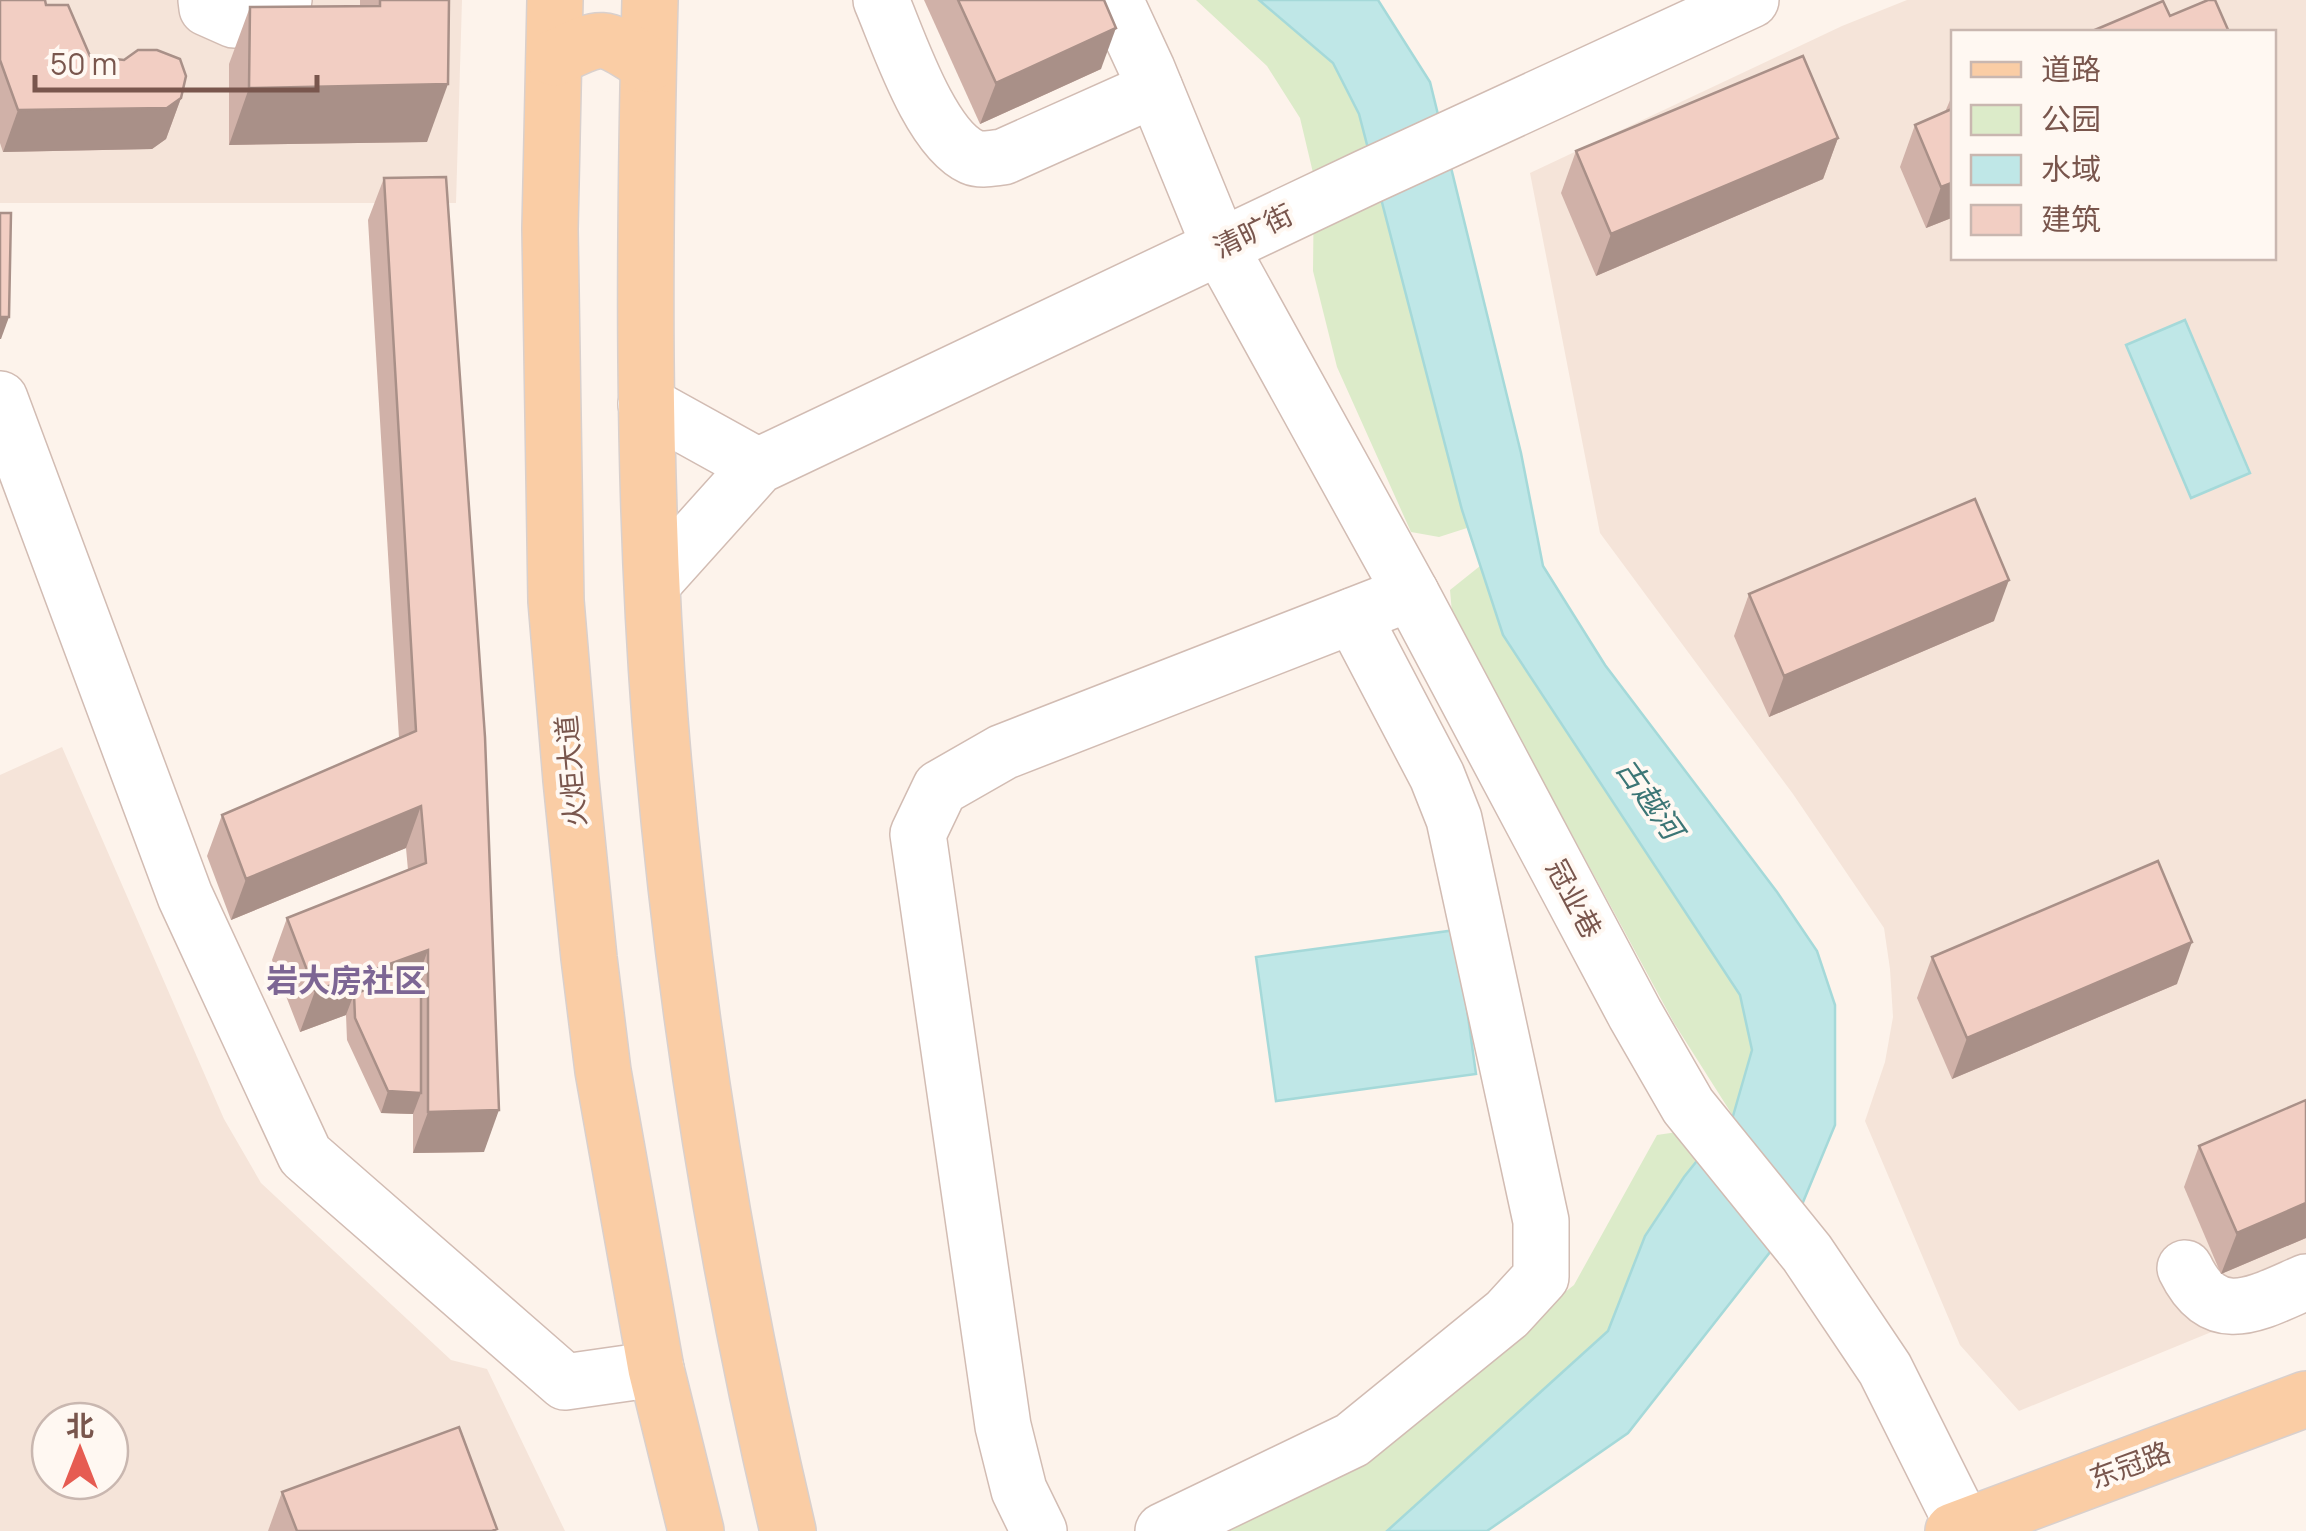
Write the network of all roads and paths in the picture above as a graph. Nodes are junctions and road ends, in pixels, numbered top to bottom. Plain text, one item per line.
1 (206, 0) edge
2 (284, 0) edge
3 (555, 0) edge
4 (650, 0) edge
5 (881, 0) edge
6 (1115, 0) edge
7 (1751, 0) edge
8 (554, 58) junction
9 (648, 64) junction
10 (1155, 90) junction
11 (1220, 247) junction
12 (0, 399) edge
13 (646, 404) junction
14 (758, 466) junction
15 (653, 583) junction
16 (1410, 593) junction
17 (1353, 616) junction
18 (2185, 1268) dead end
19 (2306, 1282) edge
20 (656, 1368) junction
21 (2306, 1399) edge
22 (1958, 1529) edge
23 (696, 1531) edge
24 (788, 1531) edge
25 (1039, 1531) edge
26 (1163, 1531) edge

1 - 2 street
3 - 8 main road, 火炬大道
4 - 9 main road
5 - 10 street
6 - 10 street, 冠业巷
7 - 11 street, 清旷街
8 - 9 main road
8 - 20 main road, 火炬大道
9 - 13 main road
10 - 11 street, 冠业巷
11 - 14 street, 清旷街
11 - 16 street, 冠业巷
12 - 20 street
13 - 14 street
13 - 15 main road
14 - 15 street, 清旷街
15 - 24 main road
16 - 17 street
16 - 22 street, 冠业巷
17 - 25 street
17 - 26 street
18 - 19 street
20 - 23 main road, 火炬大道
21 - 22 main road, 东冠路

